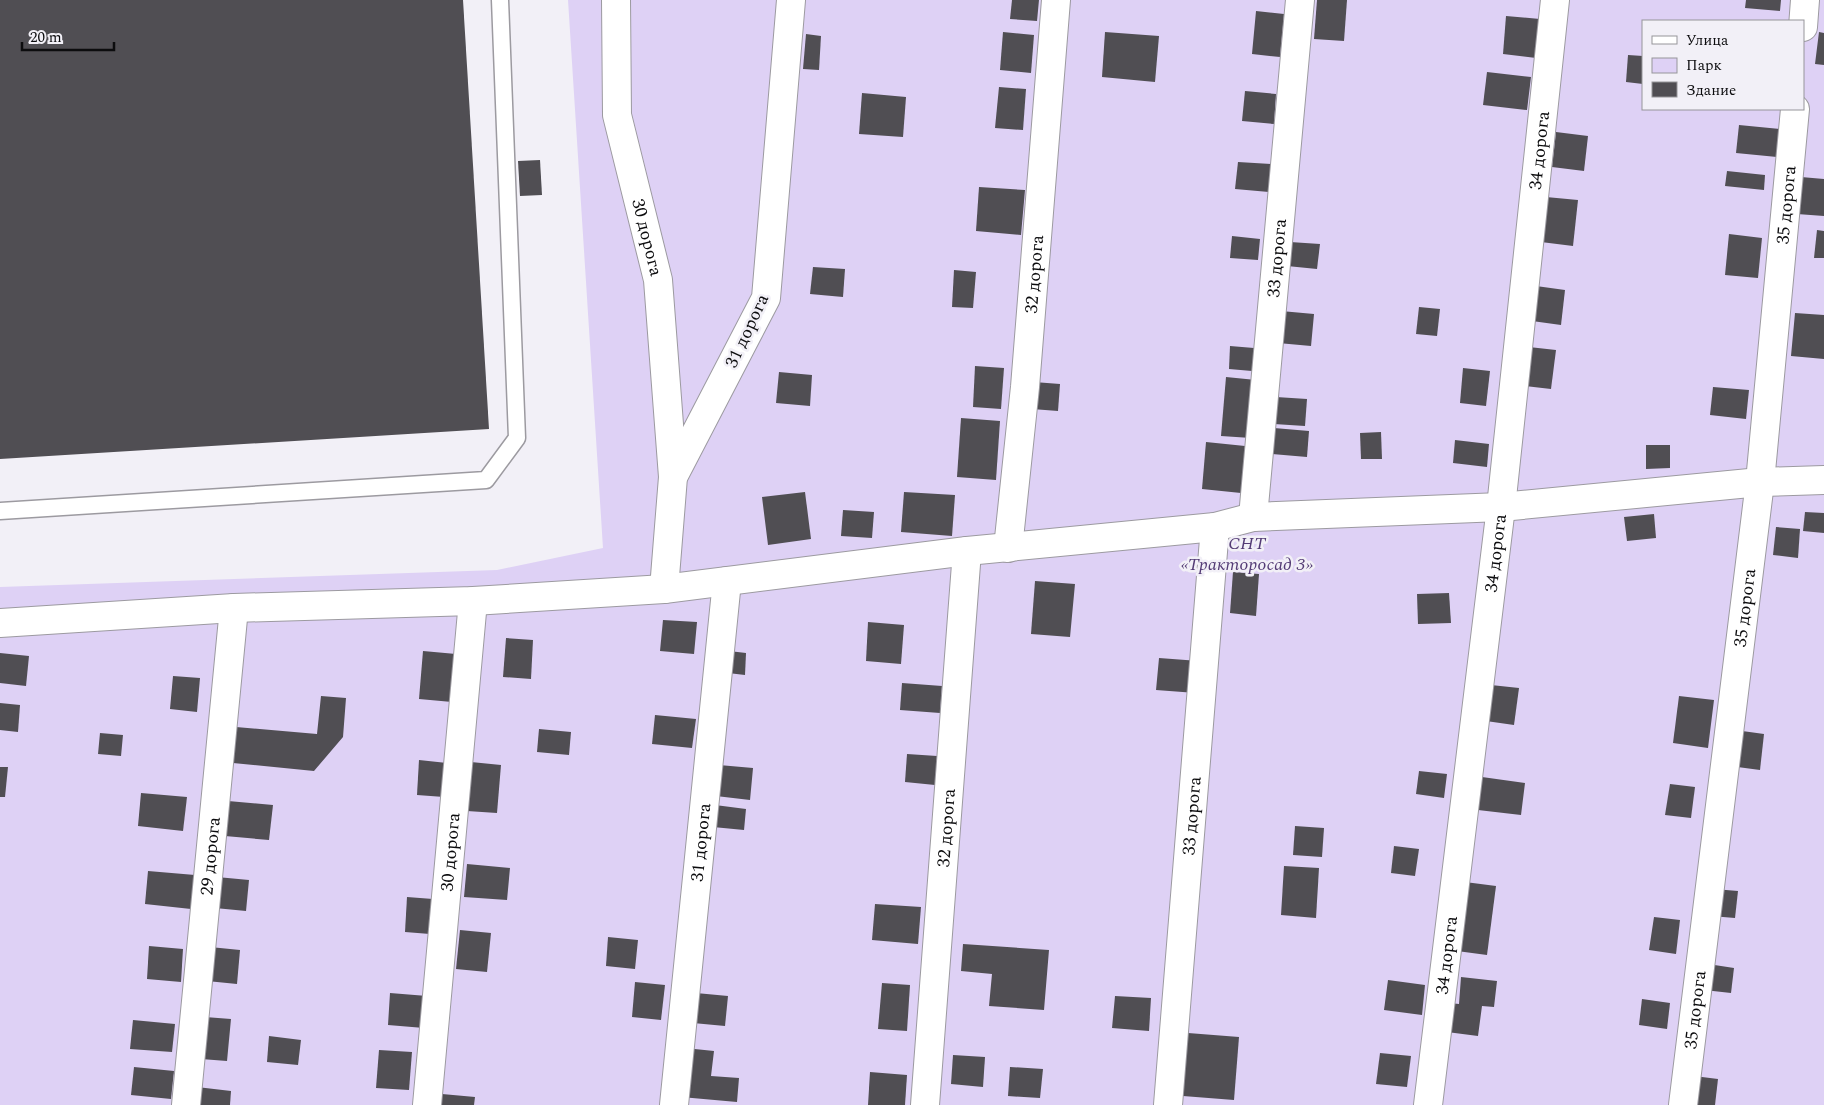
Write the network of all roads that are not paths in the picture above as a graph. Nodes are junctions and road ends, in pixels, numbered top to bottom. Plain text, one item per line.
1 (500, 0) edge
2 (616, 0) edge
3 (791, 0) edge
4 (1056, 0) edge
5 (1300, 0) edge
6 (1555, 0) edge
7 (1805, 0) edge
8 (1804, 20) edge
9 (1795, 110) edge
10 (672, 477) junction
11 (1824, 480) edge
12 (1760, 482) junction
13 (1500, 507) junction
14 (0, 511) edge
15 (1253, 517) junction
16 (1215, 527) junction
17 (1008, 548) junction
18 (967, 551) junction
19 (727, 581) junction
20 (664, 589) junction
21 (473, 601) junction
22 (234, 608) junction
23 (0, 624) edge
24 (186, 1105) edge
25 (427, 1105) edge
26 (674, 1105) edge
27 (926, 1105) edge
28 (1168, 1105) edge
29 (1428, 1105) edge
30 (1683, 1105) edge

1 - 14 lane
2 - 10 street, 30 дорога
3 - 10 street, 31 дорога
4 - 17 street, 32 дорога
5 - 15 street, 33 дорога
6 - 13 street, 34 дорога
7 - 8 street
9 - 12 street, 35 дорога
10 - 20 street, 31 дорога
11 - 12 street
12 - 13 street
12 - 30 street, 35 дорога
13 - 15 street
13 - 29 street, 34 дорога
15 - 16 street
16 - 17 street
16 - 28 street, 33 дорога
17 - 18 street
18 - 19 street
18 - 27 street, 32 дорога
19 - 20 street
19 - 26 street, 31 дорога
20 - 21 street
21 - 22 street
21 - 25 street, 30 дорога
22 - 23 street
22 - 24 street, 29 дорога

